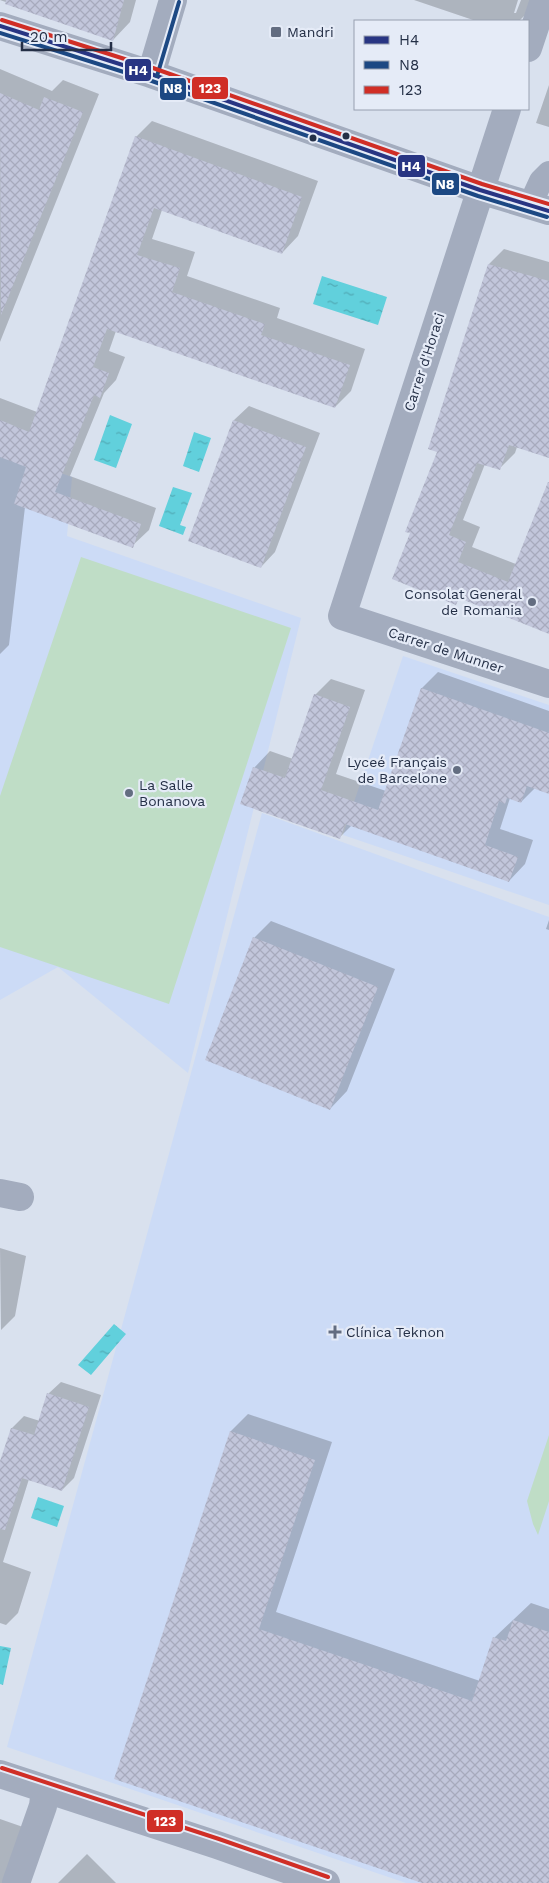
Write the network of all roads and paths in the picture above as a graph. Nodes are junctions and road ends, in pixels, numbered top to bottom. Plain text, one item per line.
1 (173, 0) edge
2 (544, 0) edge
3 (0, 26) edge
4 (529, 45) edge
5 (151, 74) junction
6 (508, 110) edge
7 (549, 173) edge
8 (480, 190) junction
9 (540, 208) edge
10 (342, 616) joint
11 (549, 684) edge
12 (0, 1774) edge
13 (45, 1789) junction
14 (16, 1883) edge
15 (326, 1883) edge

1 - 5 street
2 - 4 street
3 - 5 street
5 - 8 street
6 - 8 street, Carrer d'Horaci
7 - 9 street
8 - 9 street
8 - 10 street, Carrer d'Horaci
10 - 11 street, Carrer de Munner
12 - 13 street
13 - 14 street
13 - 15 street

